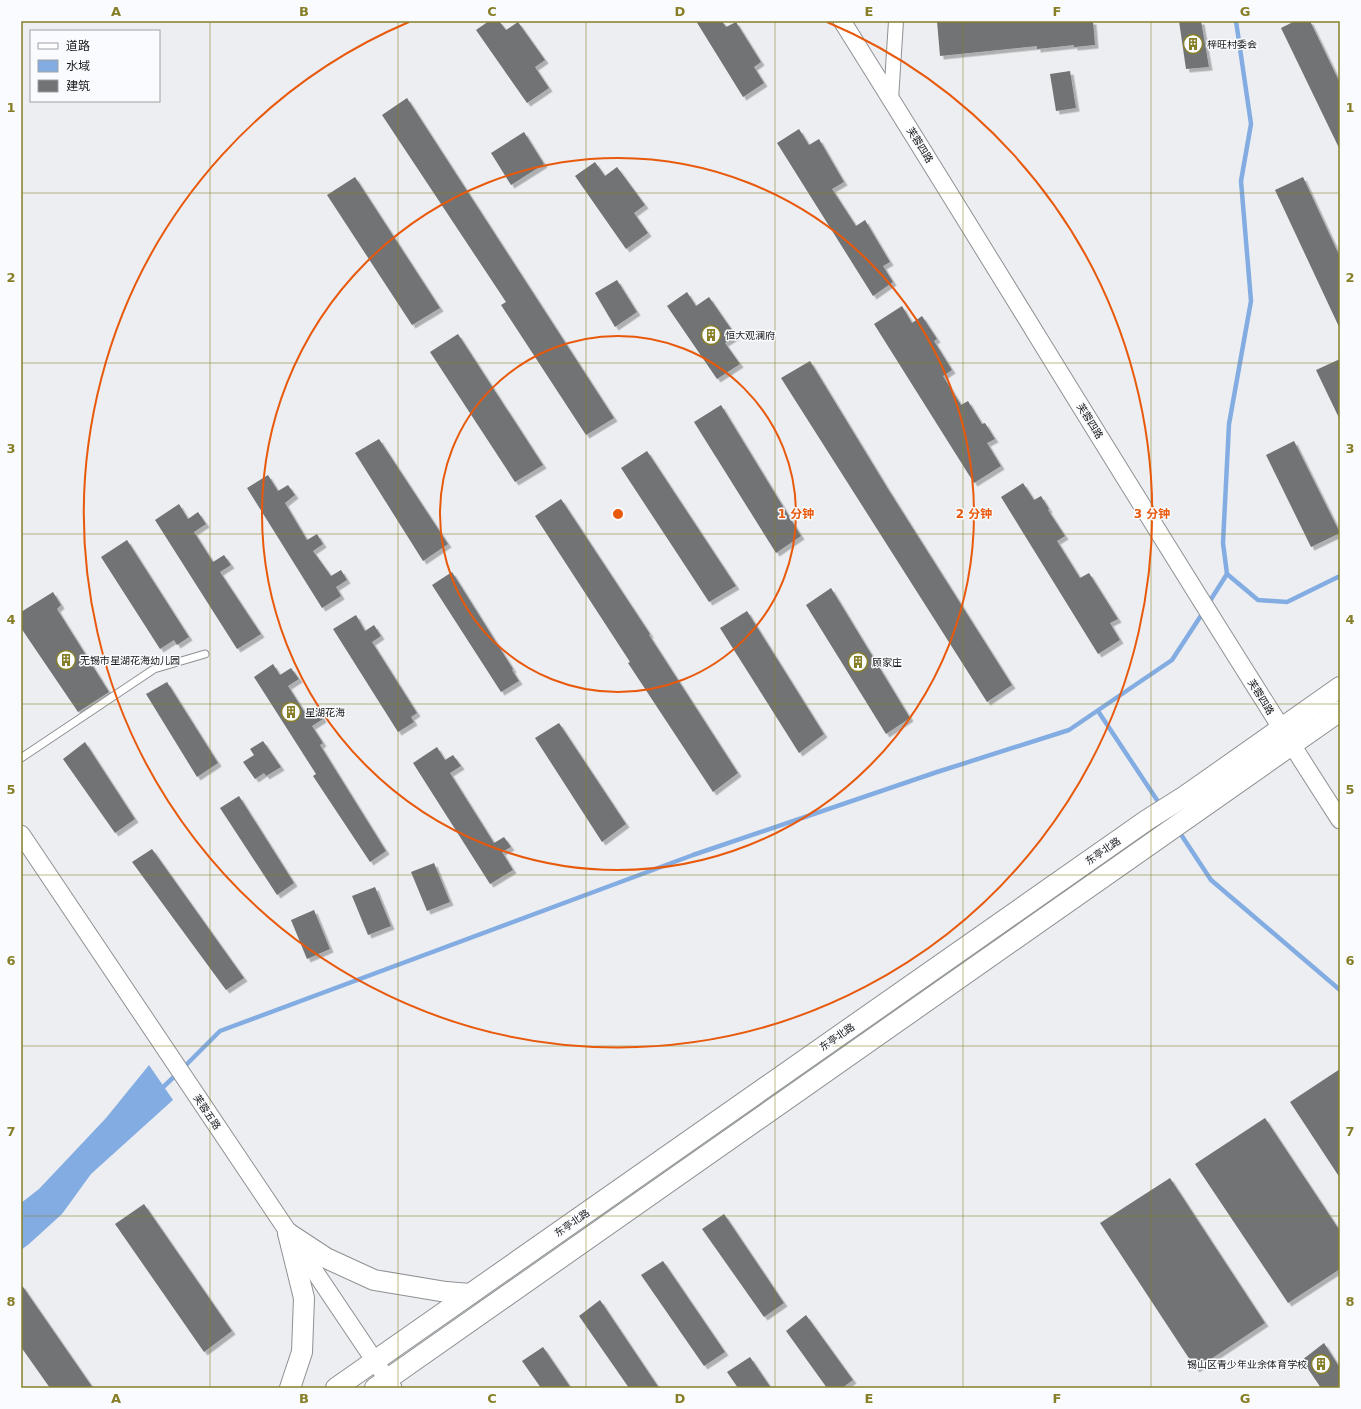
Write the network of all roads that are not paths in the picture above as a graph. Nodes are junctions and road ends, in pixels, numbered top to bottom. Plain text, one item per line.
1 (842, 21) edge
2 (896, 21) edge
3 (891, 99) junction
4 (205, 654) dead end
5 (1340, 687) edge
6 (1340, 711) edge
7 (1281, 728) junction
8 (1291, 745) junction
9 (21, 758) edge
10 (1190, 804) junction
11 (1340, 820) edge
12 (21, 834) edge
13 (288, 1233) junction
14 (470, 1294) junction
15 (375, 1361) junction
16 (385, 1385) edge
17 (290, 1388) edge
18 (336, 1388) edge

1 - 3 street, 芙蓉四路
2 - 3 street
3 - 7 street, 芙蓉四路
4 - 9 lane
5 - 7 main road, 东亭北路
6 - 8 main road, 东亭北路
7 - 8 street, 芙蓉四路
7 - 10 main road, 东亭北路
8 - 10 main road, 东亭北路
8 - 11 street, 芙蓉四路
10 - 14 main road, 东亭北路
10 - 16 main road, 东亭北路
12 - 13 street, 芙蓉五路
13 - 14 main road
13 - 15 street, 芙蓉五路
13 - 17 main road
14 - 15 main road, 东亭北路
15 - 16 street, 芙蓉五路
15 - 18 main road, 东亭北路

